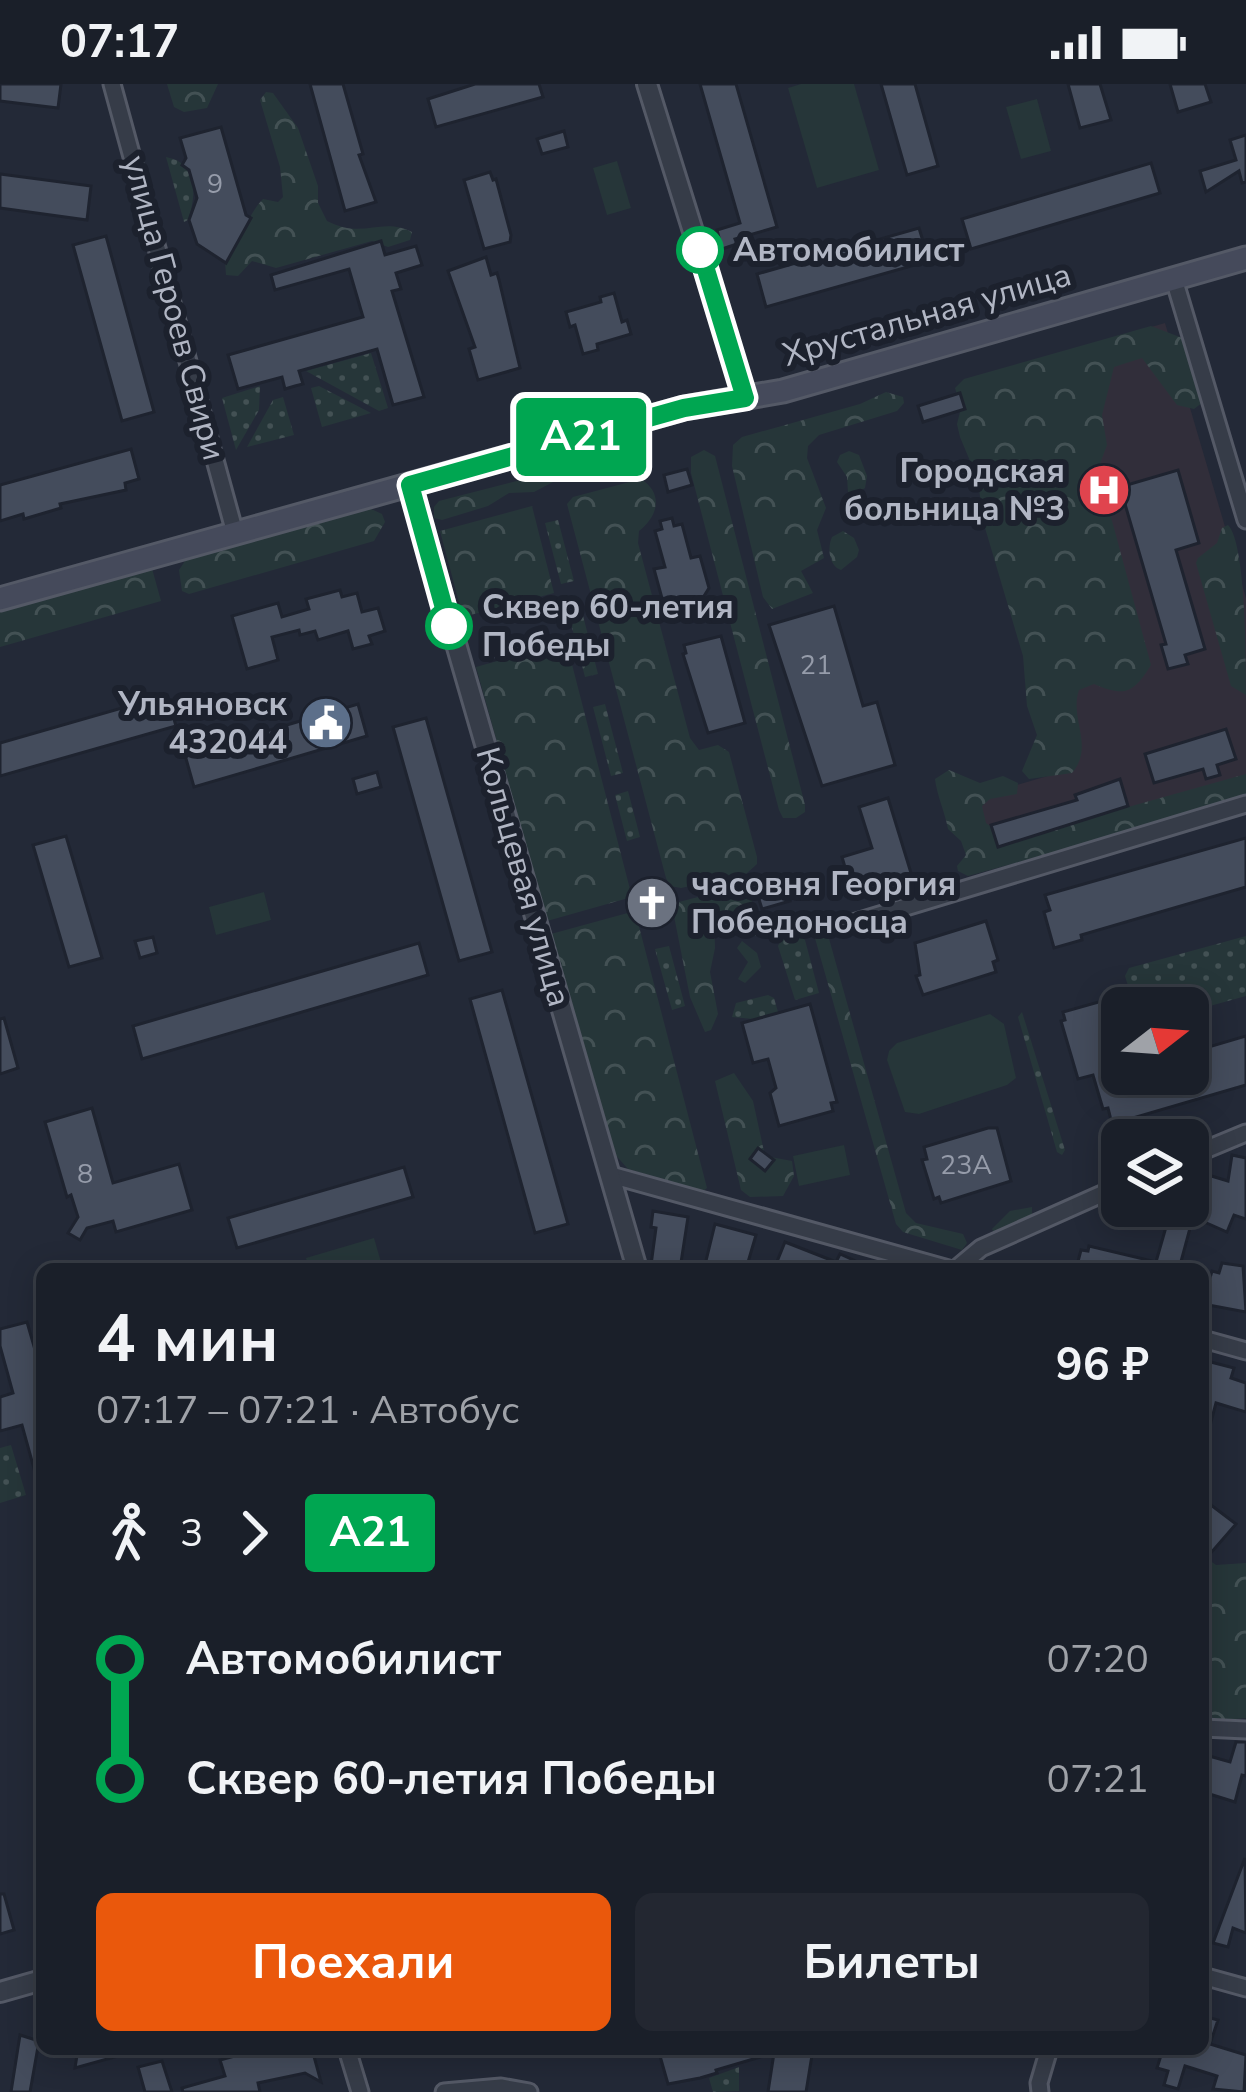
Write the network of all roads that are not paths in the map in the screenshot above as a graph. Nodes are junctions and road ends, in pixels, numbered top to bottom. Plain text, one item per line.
1 (112, 84) edge
2 (647, 84) edge
3 (1246, 258) edge
4 (1174, 279) junction
5 (745, 398) junction
6 (410, 485) junction
7 (1246, 520) edge
8 (235, 533) junction
9 (0, 599) edge
10 (1246, 804) edge
11 (843, 926) dead end
12 (1246, 1132) edge
13 (1209, 1148) edge
14 (610, 1175) junction
15 (1101, 1194) edge
16 (635, 1263) edge
17 (930, 1263) edge
18 (960, 1263) edge
19 (1209, 1341) edge
20 (1246, 1351) edge
21 (1209, 1728) edge
22 (1246, 1730) edge
23 (1209, 1978) edge
24 (36, 1982) edge
25 (1246, 1988) edge
26 (0, 1992) edge
27 (349, 2055) edge
28 (1047, 2055) edge
29 (360, 2092) edge
30 (444, 2092) edge
31 (529, 2092) edge
32 (1040, 2092) edge

1 - 8 street, улица Героев Свири
2 - 5 street
3 - 4 main road, Хрустальная улица
4 - 5 main road, Хрустальная улица
4 - 7 street
5 - 6 main road, Хрустальная улица
6 - 8 main road, Хрустальная улица
6 - 14 street, Кольцевая улица
8 - 9 main road, Хрустальная улица
10 - 11 street
12 - 13 street
14 - 16 street, Кольцевая улица
14 - 17 street
15 - 18 street
19 - 20 street
21 - 22 street
23 - 25 street
24 - 26 street
27 - 29 street
28 - 32 street
30 - 31 street

